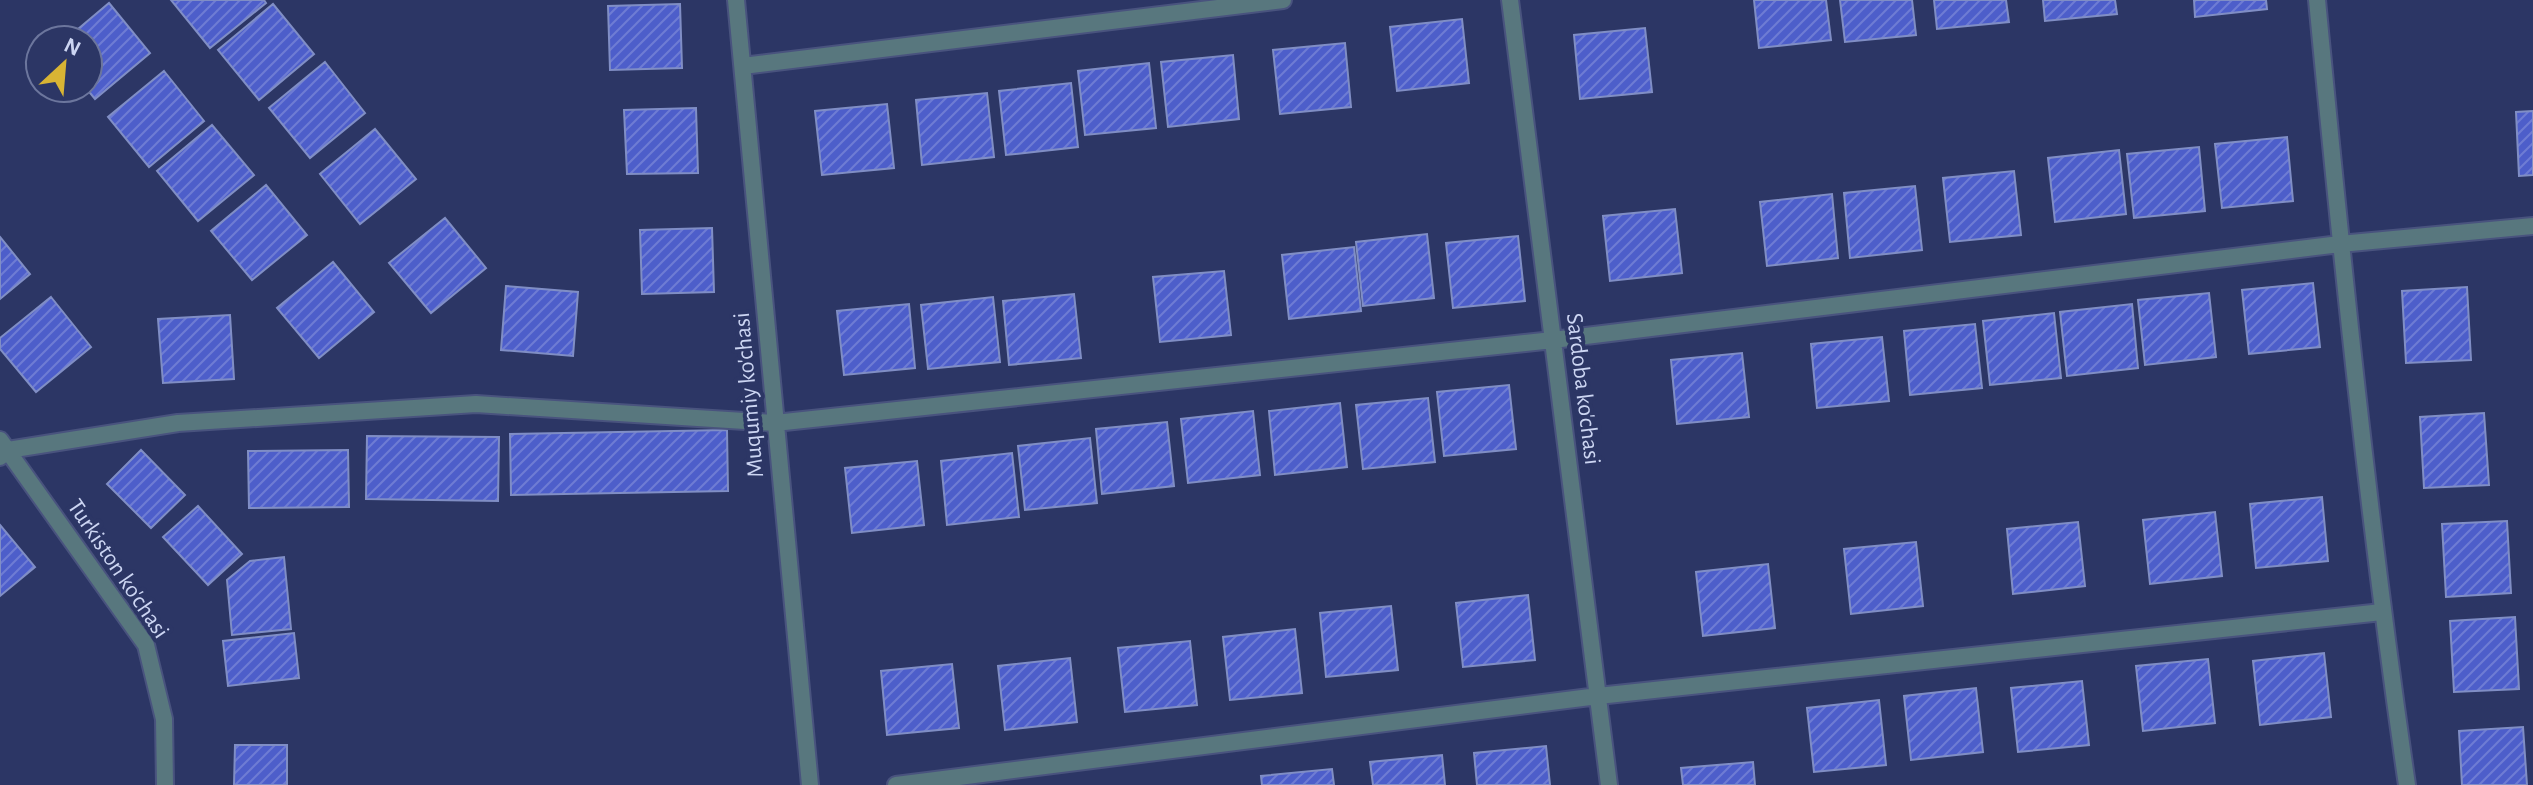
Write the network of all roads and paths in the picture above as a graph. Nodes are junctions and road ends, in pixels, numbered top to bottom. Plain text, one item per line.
1 (736, 0) edge
2 (1283, 0) edge
3 (1510, 0) edge
4 (2317, 0) edge
5 (743, 66) junction
6 (2533, 226) edge
7 (2340, 244) junction
8 (1553, 340) junction
9 (775, 423) junction
10 (3, 449) edge
11 (2382, 612) junction
12 (1598, 696) junction
13 (165, 785) edge
14 (810, 785) edge
15 (896, 785) edge
16 (1609, 785) edge
17 (2407, 785) edge

1 - 5 street, Muqumiy ko'chasi
2 - 5 street
3 - 8 street, Sardoba ko'chasi
4 - 7 street
5 - 9 street, Muqumiy ko'chasi
6 - 7 street
7 - 8 street
7 - 11 street
8 - 9 street
8 - 12 street, Sardoba ko'chasi
9 - 10 street
9 - 14 street, Muqumiy ko'chasi
10 - 13 street, Turkiston ko'chasi
11 - 12 street
11 - 17 street
12 - 15 street
12 - 16 street, Sardoba ko'chasi

